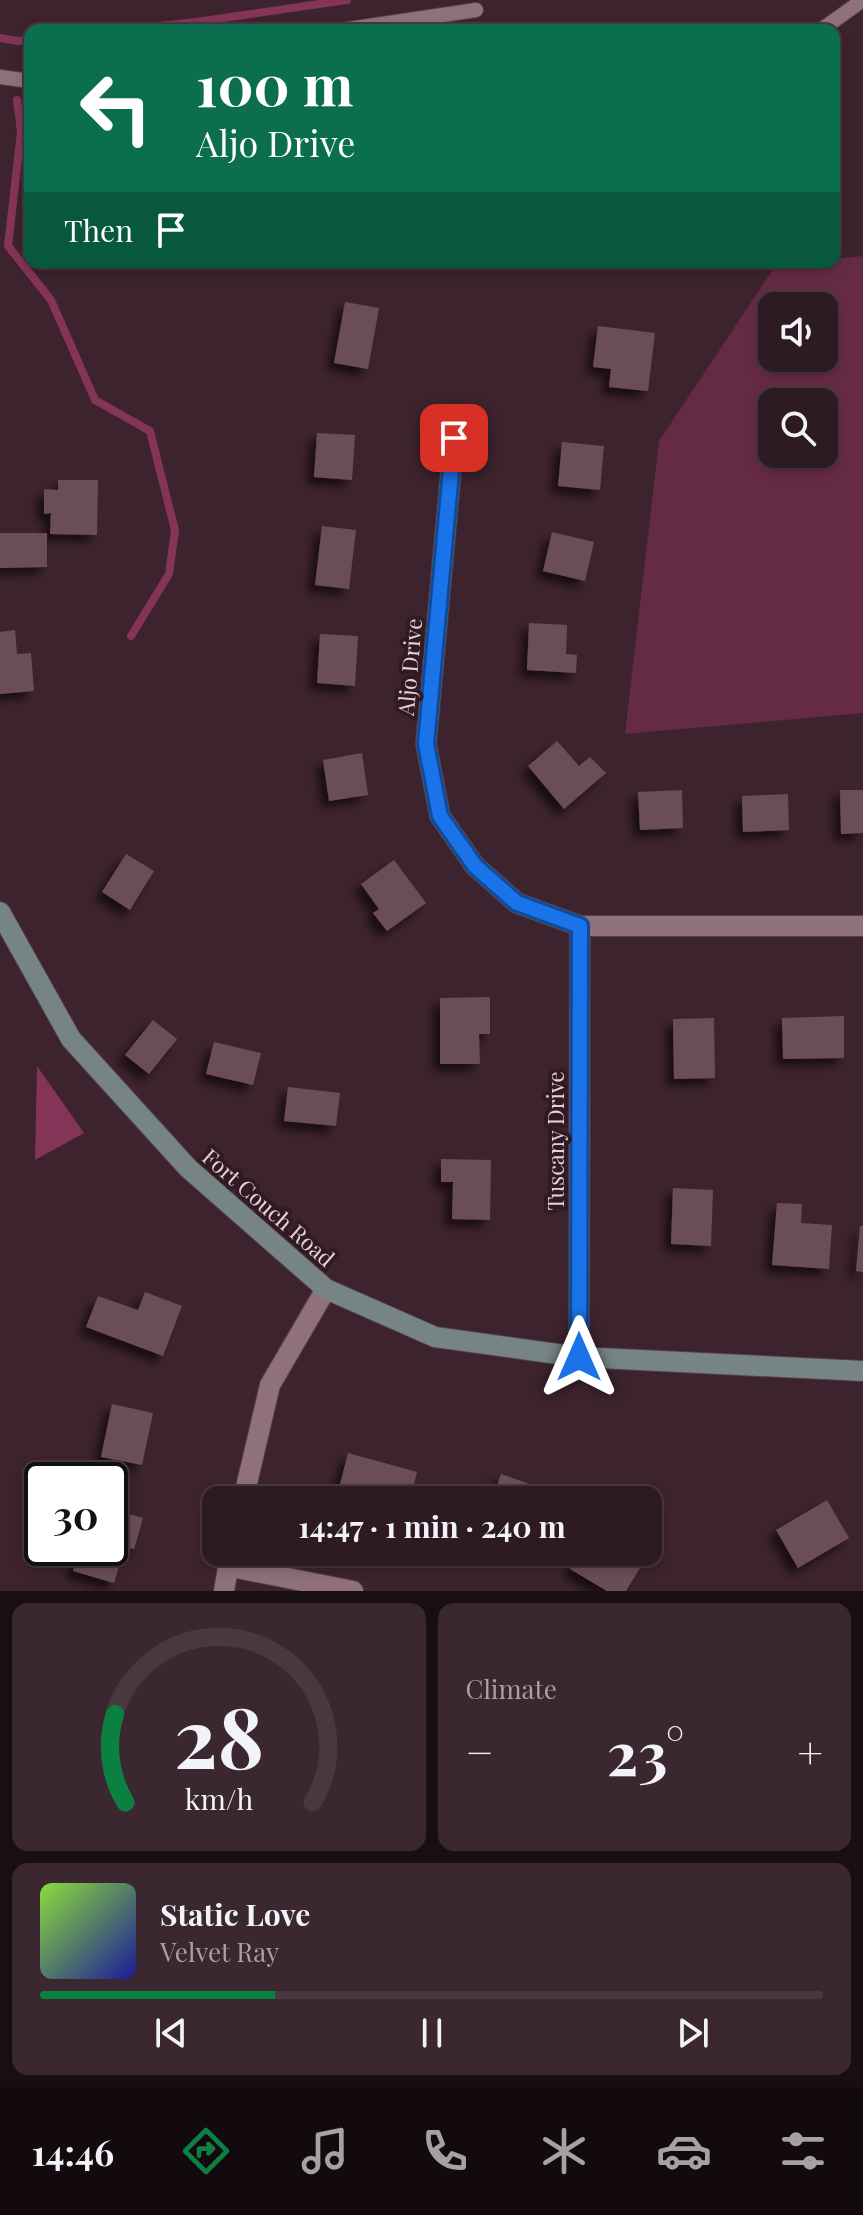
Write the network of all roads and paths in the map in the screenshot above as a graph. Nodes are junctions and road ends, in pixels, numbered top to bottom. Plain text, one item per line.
1 (863, 0) edge
2 (476, 10) dead end
3 (382, 24) edge
4 (829, 24) edge
5 (0, 77) edge
6 (24, 80) edge
7 (454, 438) dead end
8 (0, 912) edge
9 (580, 926) junction
10 (863, 926) edge
11 (326, 1289) junction
12 (579, 1357) junction
13 (863, 1371) edge
14 (246, 1486) edge
15 (228, 1566) edge
16 (256, 1566) edge
17 (224, 1591) edge
18 (353, 1591) edge

1 - 4 lane
2 - 3 lane
5 - 6 lane
7 - 9 street, Aljo Drive
8 - 11 street, Fort Couch Road
9 - 10 street, Aljo Drive
9 - 12 street, Tuscany Drive
11 - 12 street, Fort Couch Road
11 - 14 street
12 - 13 street, Fort Couch Road
15 - 17 street
16 - 18 street

